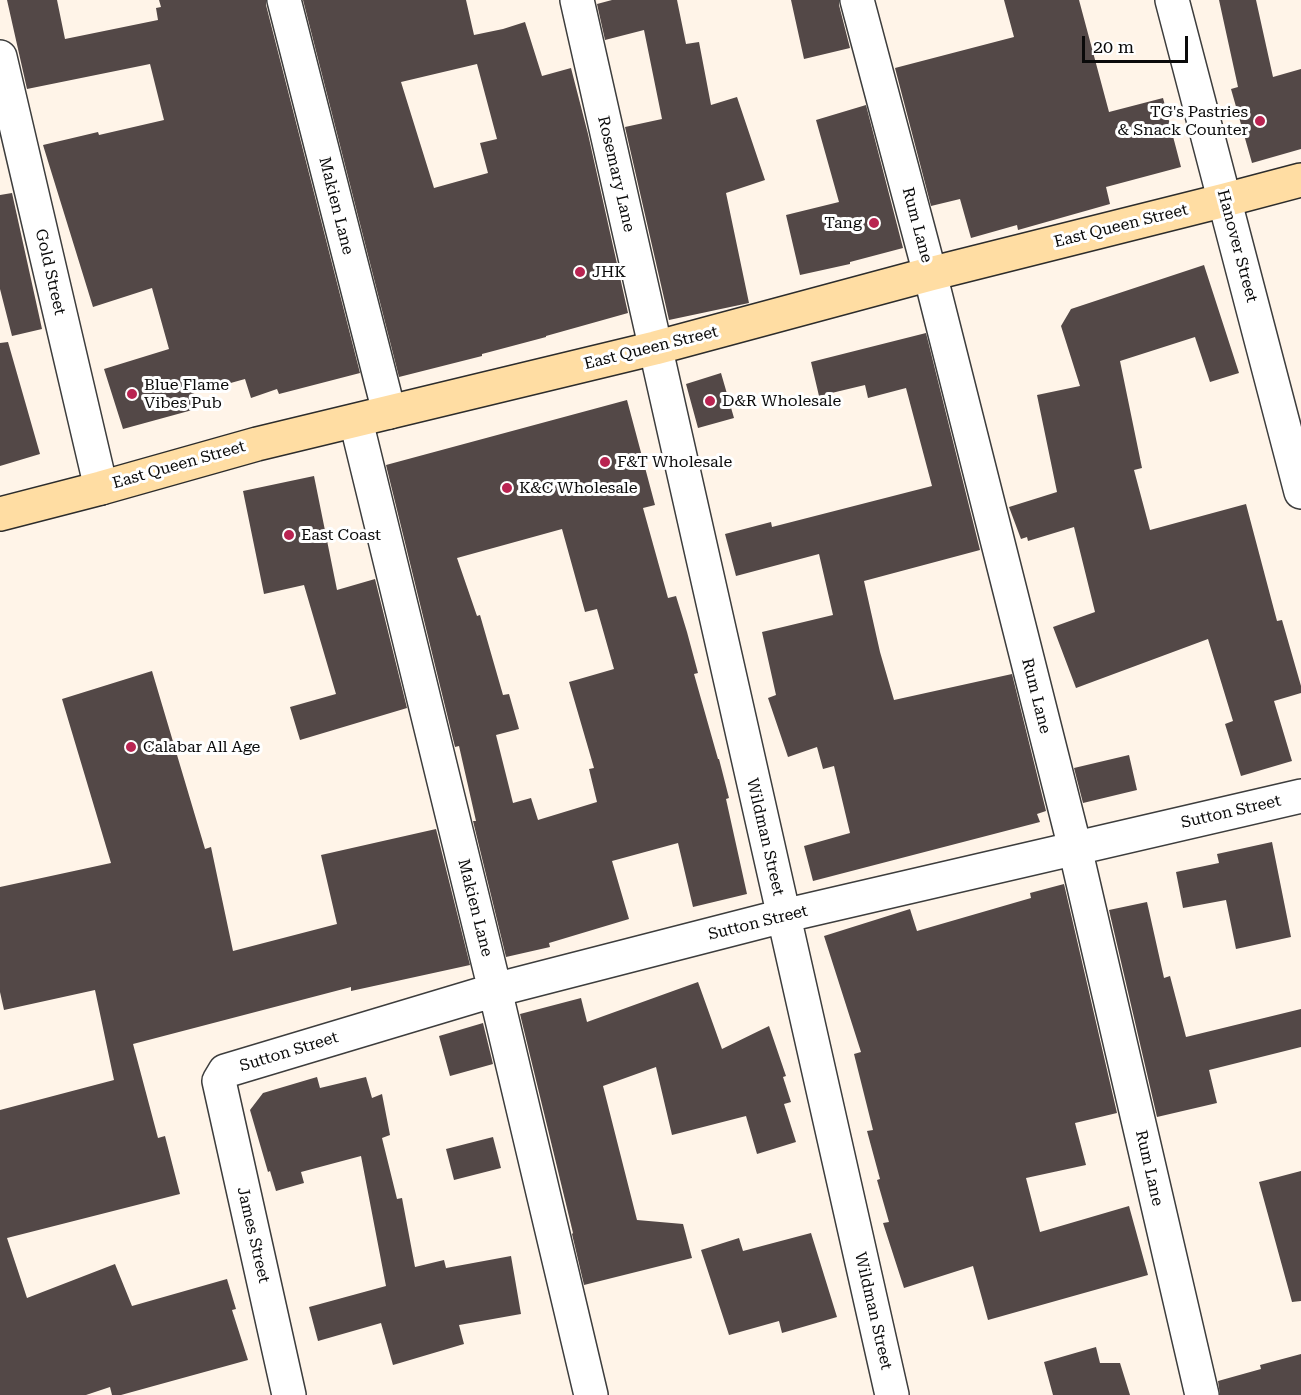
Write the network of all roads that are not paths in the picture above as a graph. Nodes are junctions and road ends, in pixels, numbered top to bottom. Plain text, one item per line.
1 (284, 0) edge
2 (577, 0) edge
3 (857, 0) edge
4 (1172, 0) edge
5 (0, 57) edge
6 (1301, 180) edge
7 (1225, 200) junction
8 (930, 274) junction
9 (655, 348) junction
10 (389, 412) junction
11 (356, 421) junction
12 (101, 488) junction
13 (1301, 492) edge
14 (0, 514) edge
15 (1301, 795) edge
16 (1074, 848) junction
17 (783, 916) junction
18 (495, 990) junction
19 (222, 1075) joint
20 (289, 1395) edge
21 (591, 1395) edge
22 (892, 1395) edge
23 (1202, 1395) edge

1 - 10 street, Makien Lane
2 - 9 street, Rosemary Lane
3 - 8 street, Rum Lane
4 - 7 street, Hanover Street
5 - 12 street, Gold Street
6 - 7 main road, East Queen Street
7 - 8 main road, East Queen Street
7 - 13 street, Hanover Street
8 - 9 main road, East Queen Street
8 - 16 street, Rum Lane
9 - 10 main road, East Queen Street
9 - 17 street, Wildman Street
10 - 11 main road, East Queen Street
11 - 12 main road, East Queen Street
11 - 18 street, Makien Lane
12 - 14 main road, East Queen Street
15 - 16 street, Sutton Street
16 - 17 street, Sutton Street
16 - 23 street, Rum Lane
17 - 18 street, Sutton Street
17 - 22 street, Wildman Street
18 - 19 street, Sutton Street
18 - 21 street, Makien Lane
19 - 20 street, James Street

